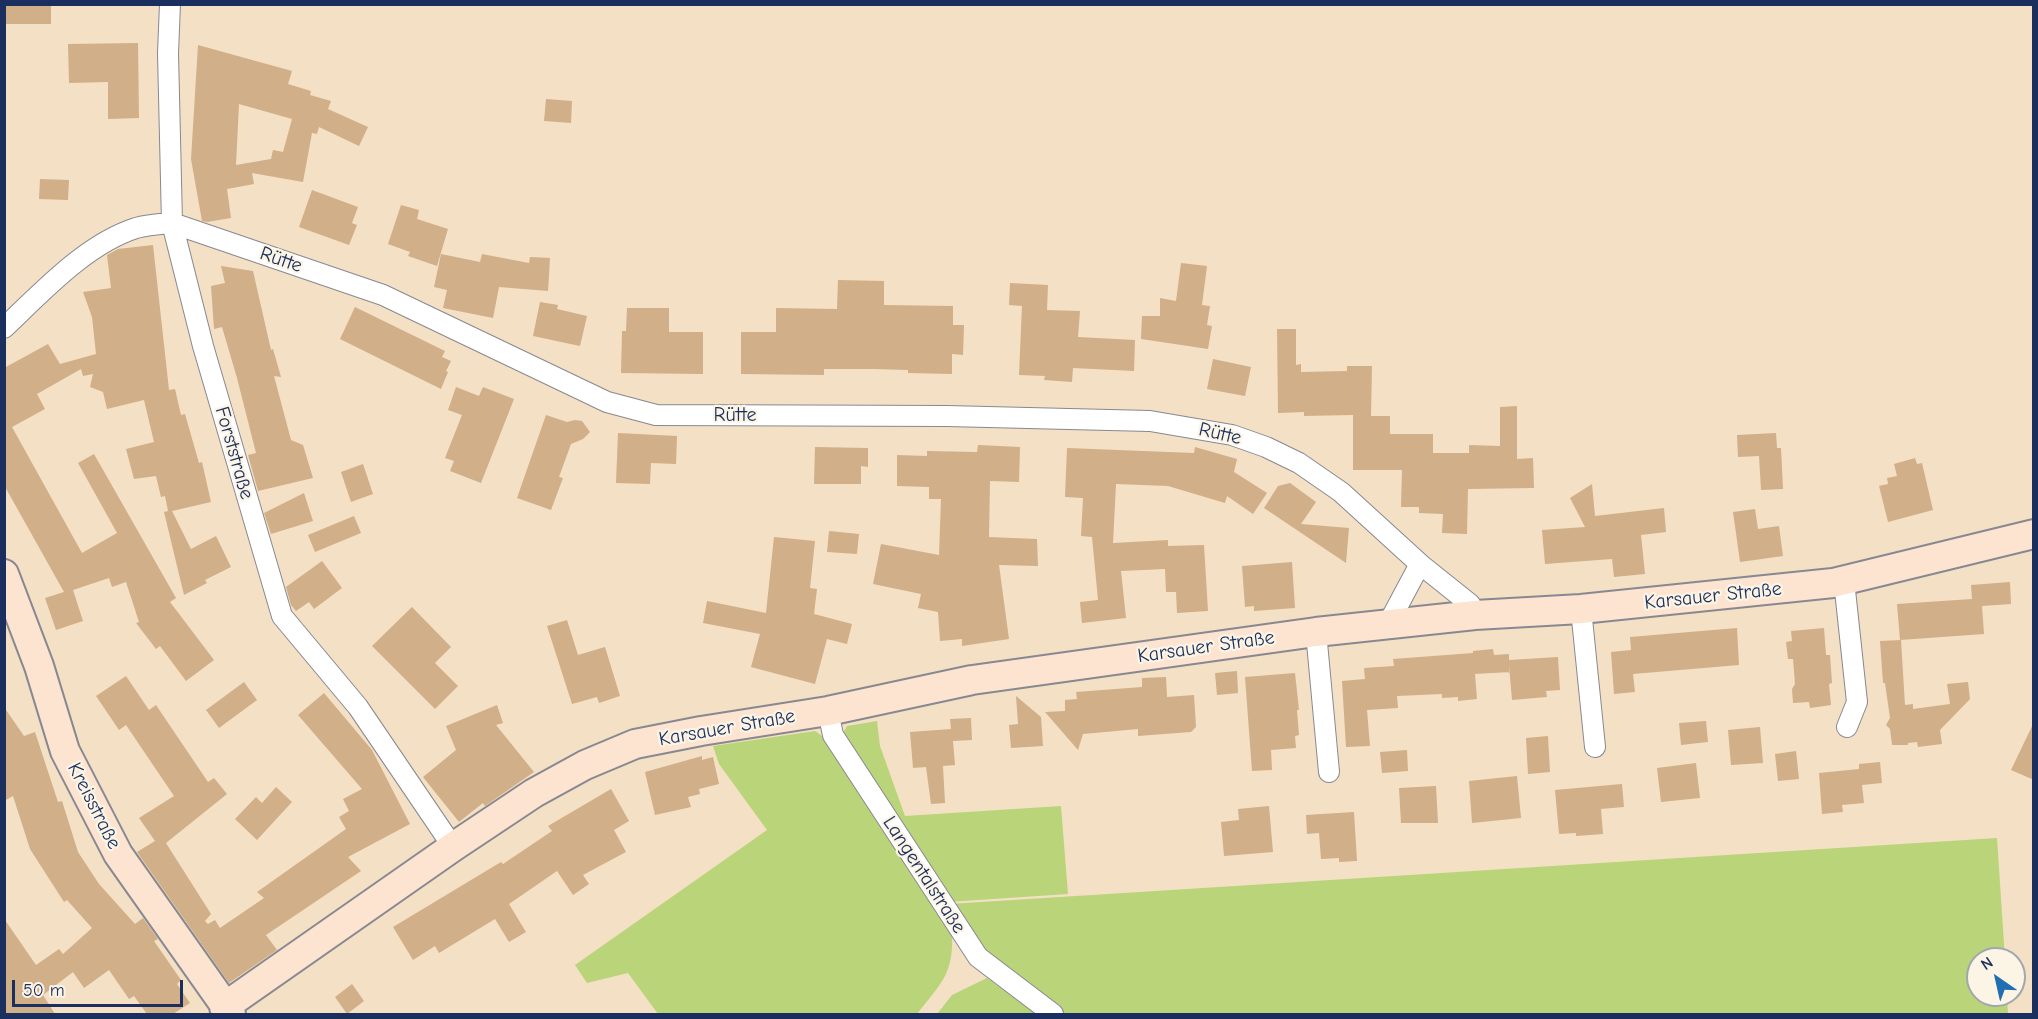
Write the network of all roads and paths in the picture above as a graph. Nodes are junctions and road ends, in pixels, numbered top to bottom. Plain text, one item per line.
1 (170, 4) edge
2 (172, 223) junction
3 (5, 328) edge
4 (2032, 539) edge
5 (1420, 564) junction
6 (4, 574) edge
7 (1844, 581) junction
8 (1581, 609) junction
9 (1475, 615) junction
10 (1388, 624) junction
11 (1316, 632) junction
12 (828, 711) junction
13 (1847, 727) dead end
14 (1595, 747) dead end
15 (1329, 772) dead end
16 (453, 847) junction
17 (222, 1012) edge
18 (1053, 1014) edge

1 - 2 street, Forststraße
2 - 3 street, Rütte
2 - 5 street, Rütte
2 - 16 street, Forststraße
4 - 7 street, Karsauer Straße
5 - 9 street, Rütte
5 - 10 street
6 - 17 street, Kreisstraße
7 - 8 street, Karsauer Straße
7 - 13 street
8 - 9 street, Karsauer Straße
8 - 14 street
9 - 10 street, Karsauer Straße
10 - 11 street, Karsauer Straße
11 - 12 street, Karsauer Straße
11 - 15 street
12 - 16 street, Karsauer Straße
12 - 18 street, Langentalstraße
16 - 17 street, Karsauer Straße

